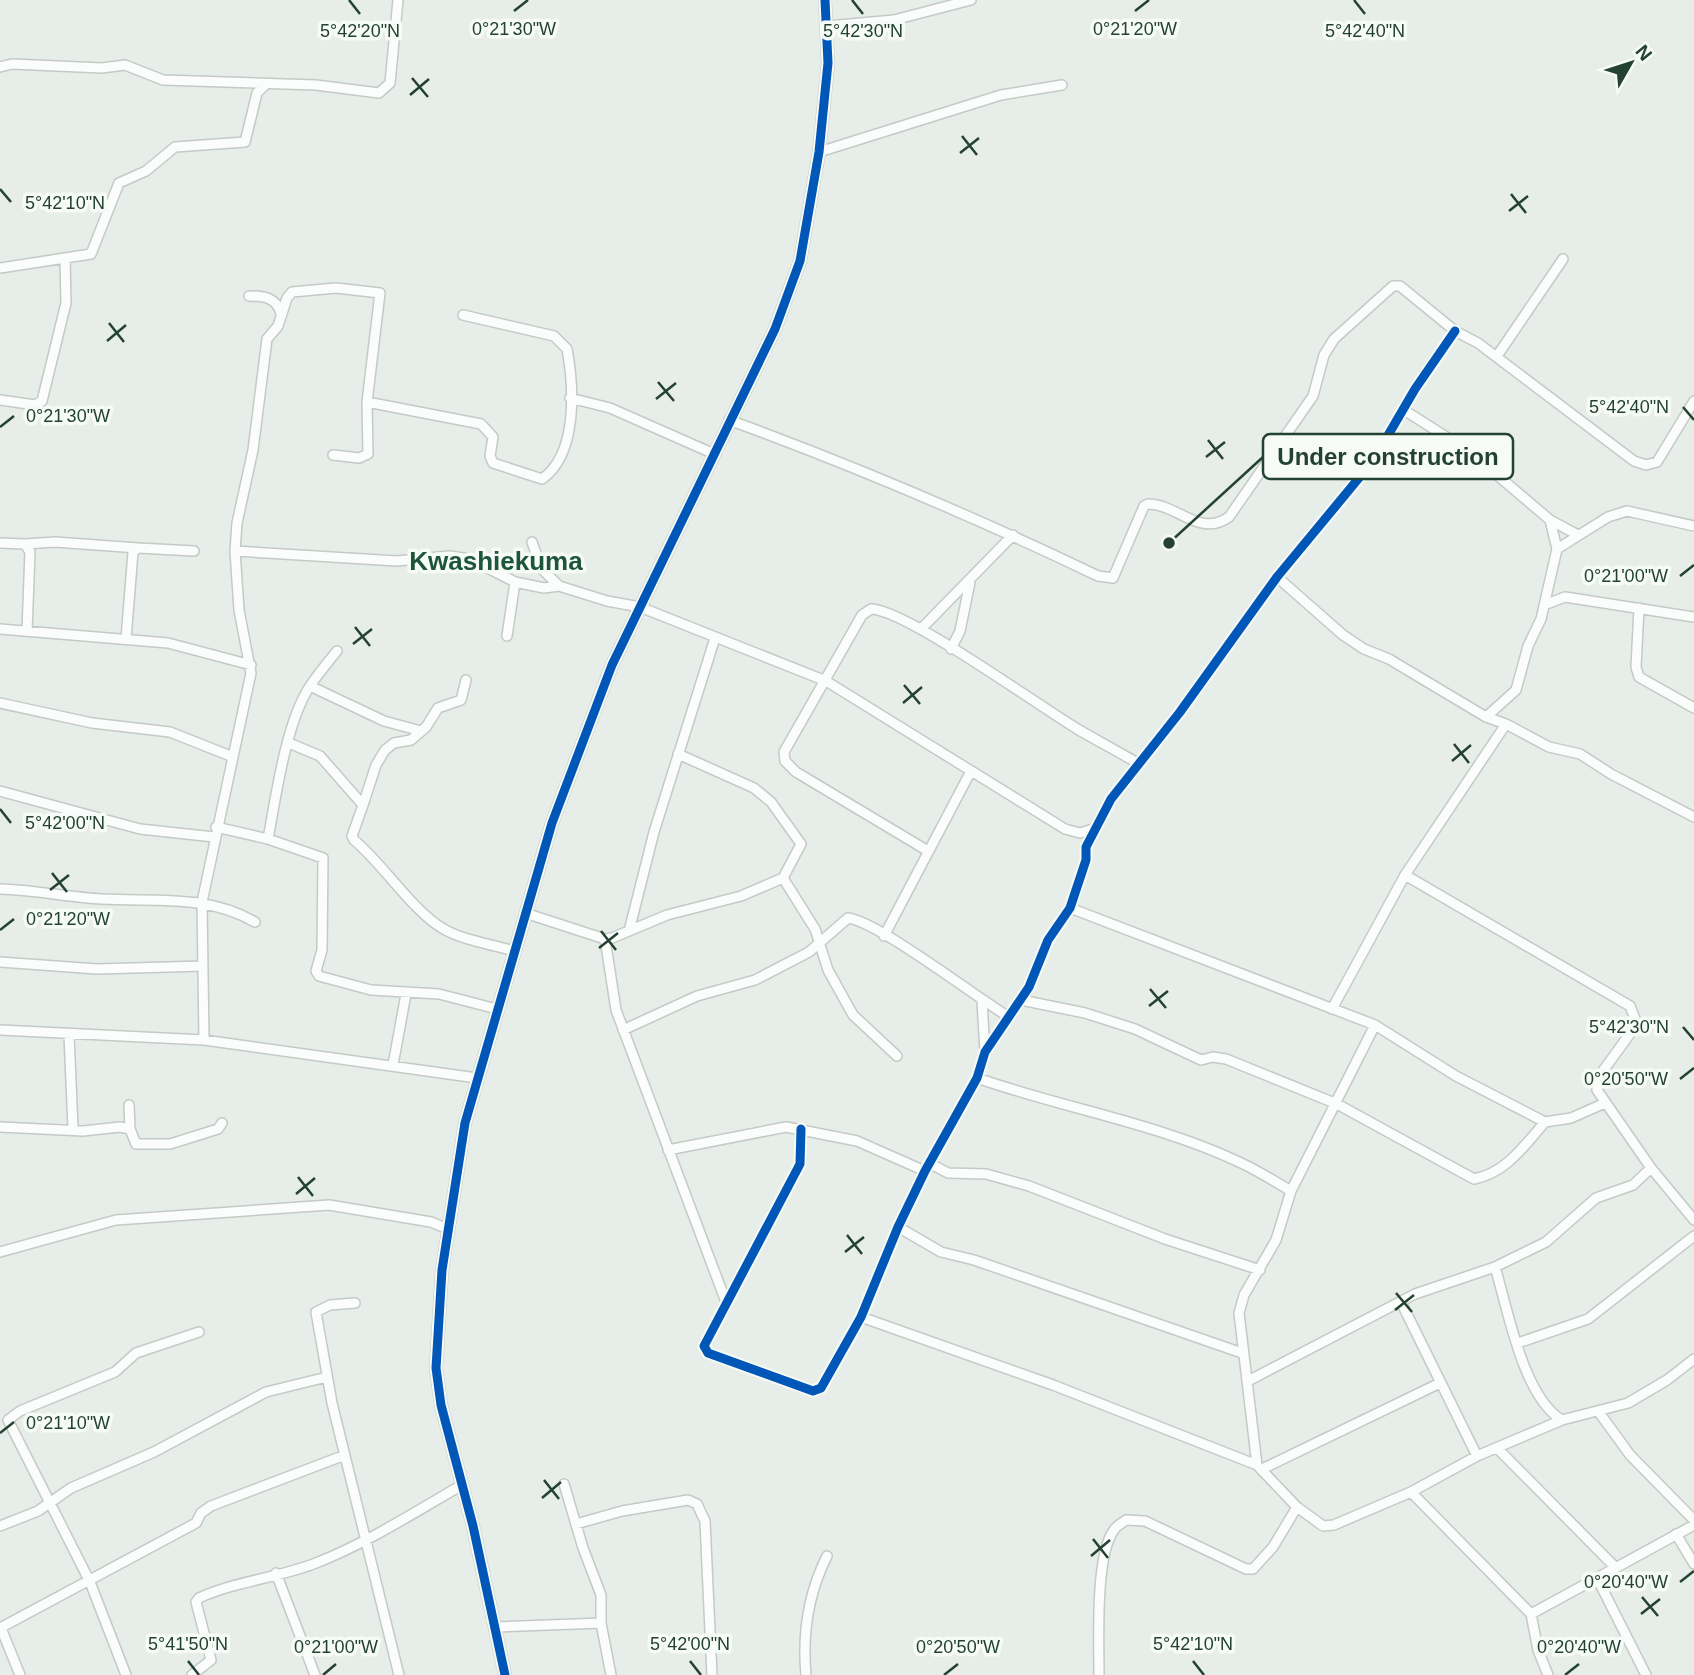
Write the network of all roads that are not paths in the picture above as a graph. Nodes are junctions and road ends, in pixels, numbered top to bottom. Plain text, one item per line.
1 (398, 0) edge
2 (825, 0) edge
3 (971, 0) edge
4 (828, 26) junction
5 (0, 67) edge
6 (266, 84) junction
7 (1062, 85) dead end
8 (819, 152) junction
9 (65, 258) junction
10 (1563, 259) dead end
11 (0, 268) edge
12 (249, 296) dead end
13 (282, 315) junction
14 (463, 315) dead end
15 (1455, 331) junction
16 (1497, 356) junction
17 (570, 398) junction
18 (0, 400) edge
19 (1694, 401) edge
20 (367, 402) junction
21 (1404, 410) junction
22 (729, 420) junction
23 (712, 453) junction
24 (333, 455) dead end
25 (1550, 520) junction
26 (1694, 526) edge
27 (1013, 535) junction
28 (1577, 535) junction
29 (532, 542) dead end
30 (0, 544) edge
31 (25, 544) junction
32 (138, 548) junction
33 (1557, 549) junction
34 (194, 551) dead end
35 (235, 551) junction
36 (1277, 577) junction
37 (971, 581) junction
38 (515, 582) junction
39 (559, 586) junction
40 (1545, 605) junction
41 (640, 607) junction
42 (1639, 608) junction
43 (1694, 617) edge
44 (0, 629) edge
45 (921, 629) junction
46 (26, 631) junction
47 (507, 636) dead end
48 (715, 638) junction
49 (126, 639) junction
50 (951, 649) junction
51 (337, 651) dead end
52 (251, 664) junction
53 (466, 680) dead end
54 (826, 681) junction
55 (310, 686) junction
56 (0, 704) edge
57 (1694, 708) edge
58 (1486, 717) junction
59 (1506, 724) junction
60 (421, 731) junction
61 (289, 743) junction
62 (678, 754) junction
63 (233, 757) junction
64 (1139, 764) junction
65 (971, 771) junction
66 (0, 791) edge
67 (363, 806) junction
68 (1694, 817) edge
69 (1065, 829) junction
70 (1094, 829) junction
71 (215, 832) junction
72 (268, 839) junction
73 (1086, 847) junction
74 (928, 851) junction
75 (1405, 875) junction
76 (783, 878) junction
77 (0, 889) edge
78 (202, 902) junction
79 (1070, 908) junction
80 (525, 913) junction
81 (255, 922) dead end
82 (629, 931) junction
83 (884, 936) junction
84 (605, 939) junction
85 (821, 942) junction
86 (514, 951) junction
87 (0, 962) edge
88 (203, 966) junction
89 (405, 995) junction
90 (1021, 1000) junction
91 (982, 1002) junction
92 (496, 1009) junction
93 (1332, 1009) junction
94 (1009, 1017) junction
95 (1375, 1025) junction
96 (0, 1030) edge
97 (623, 1030) junction
98 (69, 1035) junction
99 (204, 1040) junction
100 (985, 1052) junction
101 (897, 1056) dead end
102 (393, 1065) junction
103 (477, 1078) junction
104 (977, 1078) junction
105 (1337, 1104) junction
106 (1605, 1104) junction
107 (129, 1105) dead end
108 (1545, 1122) junction
109 (222, 1123) dead end
110 (0, 1127) edge
111 (73, 1128) junction
112 (130, 1129) junction
113 (801, 1129) junction
114 (668, 1150) junction
115 (927, 1167) junction
116 (1650, 1168) junction
117 (1291, 1191) junction
118 (1694, 1220) edge
119 (898, 1227) junction
120 (447, 1228) junction
121 (1694, 1236) edge
122 (0, 1252) edge
123 (1495, 1267) junction
124 (1260, 1270) junction
125 (1401, 1302) junction
126 (355, 1303) dead end
127 (726, 1303) junction
128 (861, 1317) junction
129 (199, 1332) dead end
130 (1518, 1343) junction
131 (1242, 1353) junction
132 (1694, 1359) edge
133 (327, 1377) junction
134 (1248, 1381) junction
135 (1440, 1383) junction
136 (1598, 1412) junction
137 (1562, 1420) junction
138 (4, 1422) edge
139 (1498, 1450) junction
140 (345, 1455) junction
141 (1477, 1456) junction
142 (1259, 1467) junction
143 (564, 1484) dead end
144 (462, 1485) junction
145 (1411, 1492) junction
146 (48, 1504) junction
147 (1297, 1507) junction
148 (1694, 1522) edge
149 (576, 1524) junction
150 (0, 1526) edge
151 (1676, 1534) junction
152 (368, 1539) junction
153 (827, 1556) dead end
154 (1694, 1563) edge
155 (1615, 1567) junction
156 (275, 1573) junction
157 (1597, 1578) junction
158 (90, 1582) junction
159 (1531, 1614) junction
160 (600, 1623) junction
161 (494, 1627) junction
162 (0, 1628) edge
163 (20, 1675) edge
164 (127, 1675) edge
165 (192, 1675) edge
166 (315, 1675) edge
167 (399, 1675) edge
168 (505, 1675) edge
169 (611, 1675) edge
170 (712, 1675) edge
171 (806, 1675) edge
172 (1099, 1675) edge
173 (1548, 1675) edge
174 (1646, 1675) edge

1 - 6 street
2 - 4 street
3 - 4 street
4 - 8 street
5 - 6 street
6 - 9 street
7 - 8 street
8 - 22 street
9 - 11 street
9 - 18 street
10 - 16 street
12 - 13 street
13 - 20 street
13 - 35 street
14 - 17 street
15 - 16 street
15 - 21 street
15 - 27 street
16 - 19 street
17 - 20 street
17 - 23 street
20 - 24 street
21 - 25 street
21 - 36 street
22 - 23 street
22 - 27 street
23 - 41 street
25 - 28 street
25 - 33 street
26 - 28 street
27 - 37 street
28 - 33 street
29 - 39 street
30 - 31 street
31 - 32 street
31 - 46 street
32 - 34 street
32 - 49 street
33 - 40 street
35 - 38 street
35 - 52 street
36 - 58 street
36 - 64 street
37 - 45 street
37 - 50 street
38 - 39 street
38 - 47 street
39 - 41 street
40 - 42 street
40 - 58 street
41 - 48 street
41 - 80 street
42 - 43 street
42 - 57 street
44 - 46 street
45 - 50 street
45 - 54 street
46 - 49 street
48 - 54 street
48 - 62 street
49 - 52 street
50 - 64 street
51 - 55 street
52 - 63 street
53 - 60 street
54 - 65 street
54 - 74 street
55 - 60 street
55 - 61 street
56 - 63 street
58 - 59 street
59 - 68 street
59 - 75 street
60 - 67 street
61 - 67 street
61 - 72 street
62 - 76 street
62 - 82 street
63 - 71 street
64 - 70 street
65 - 69 street
65 - 74 street
66 - 71 street
67 - 86 street
69 - 70 street
69 - 73 street
70 - 73 street
71 - 72 street
71 - 78 street
72 - 89 street
73 - 79 street
74 - 83 street
75 - 93 street
75 - 106 street
76 - 82 street
76 - 85 street
77 - 78 street
78 - 81 street
78 - 88 street
79 - 90 street
79 - 93 street
80 - 84 street
80 - 86 street
82 - 84 street
83 - 85 street
83 - 91 street
84 - 97 street
85 - 97 street
85 - 101 street
86 - 92 street
87 - 88 street
88 - 99 street
89 - 92 street
89 - 102 street
90 - 94 street
90 - 105 street
91 - 94 street
91 - 100 street
92 - 103 street
93 - 95 street
94 - 100 street
95 - 105 street
95 - 108 street
96 - 98 street
97 - 114 street
98 - 99 street
98 - 111 street
99 - 102 street
100 - 104 street
102 - 103 street
103 - 120 street
104 - 115 street
104 - 117 street
105 - 108 street
105 - 117 street
106 - 108 street
106 - 116 street
107 - 112 street
109 - 112 street
110 - 111 street
111 - 112 street
113 - 114 street
113 - 115 street
113 - 127 street
114 - 127 street
115 - 119 street
115 - 124 street
116 - 118 street
116 - 123 street
117 - 124 street
119 - 128 street
119 - 131 street
120 - 122 street
120 - 144 street
121 - 130 street
123 - 125 street
123 - 130 street
124 - 131 street
125 - 134 street
125 - 135 street
126 - 133 street
127 - 128 street
128 - 142 street
129 - 138 street
130 - 137 street
131 - 134 street
132 - 136 street
133 - 140 street
133 - 146 street
134 - 142 street
135 - 141 street
135 - 142 street
136 - 137 street
136 - 148 street
137 - 139 street
138 - 146 street
139 - 141 street
139 - 155 street
140 - 152 street
140 - 158 street
141 - 145 street
142 - 147 street
143 - 149 street
144 - 152 street
144 - 161 street
145 - 147 street
145 - 159 street
146 - 150 street
146 - 158 street
147 - 172 street
148 - 151 street
149 - 160 street
149 - 170 street
151 - 154 street
151 - 155 street
152 - 156 street
152 - 167 street
153 - 171 street
155 - 157 street
156 - 165 street
156 - 166 street
157 - 159 street
157 - 174 street
158 - 162 street
158 - 164 street
159 - 173 street
160 - 161 street
160 - 169 street
161 - 168 street
162 - 163 street

